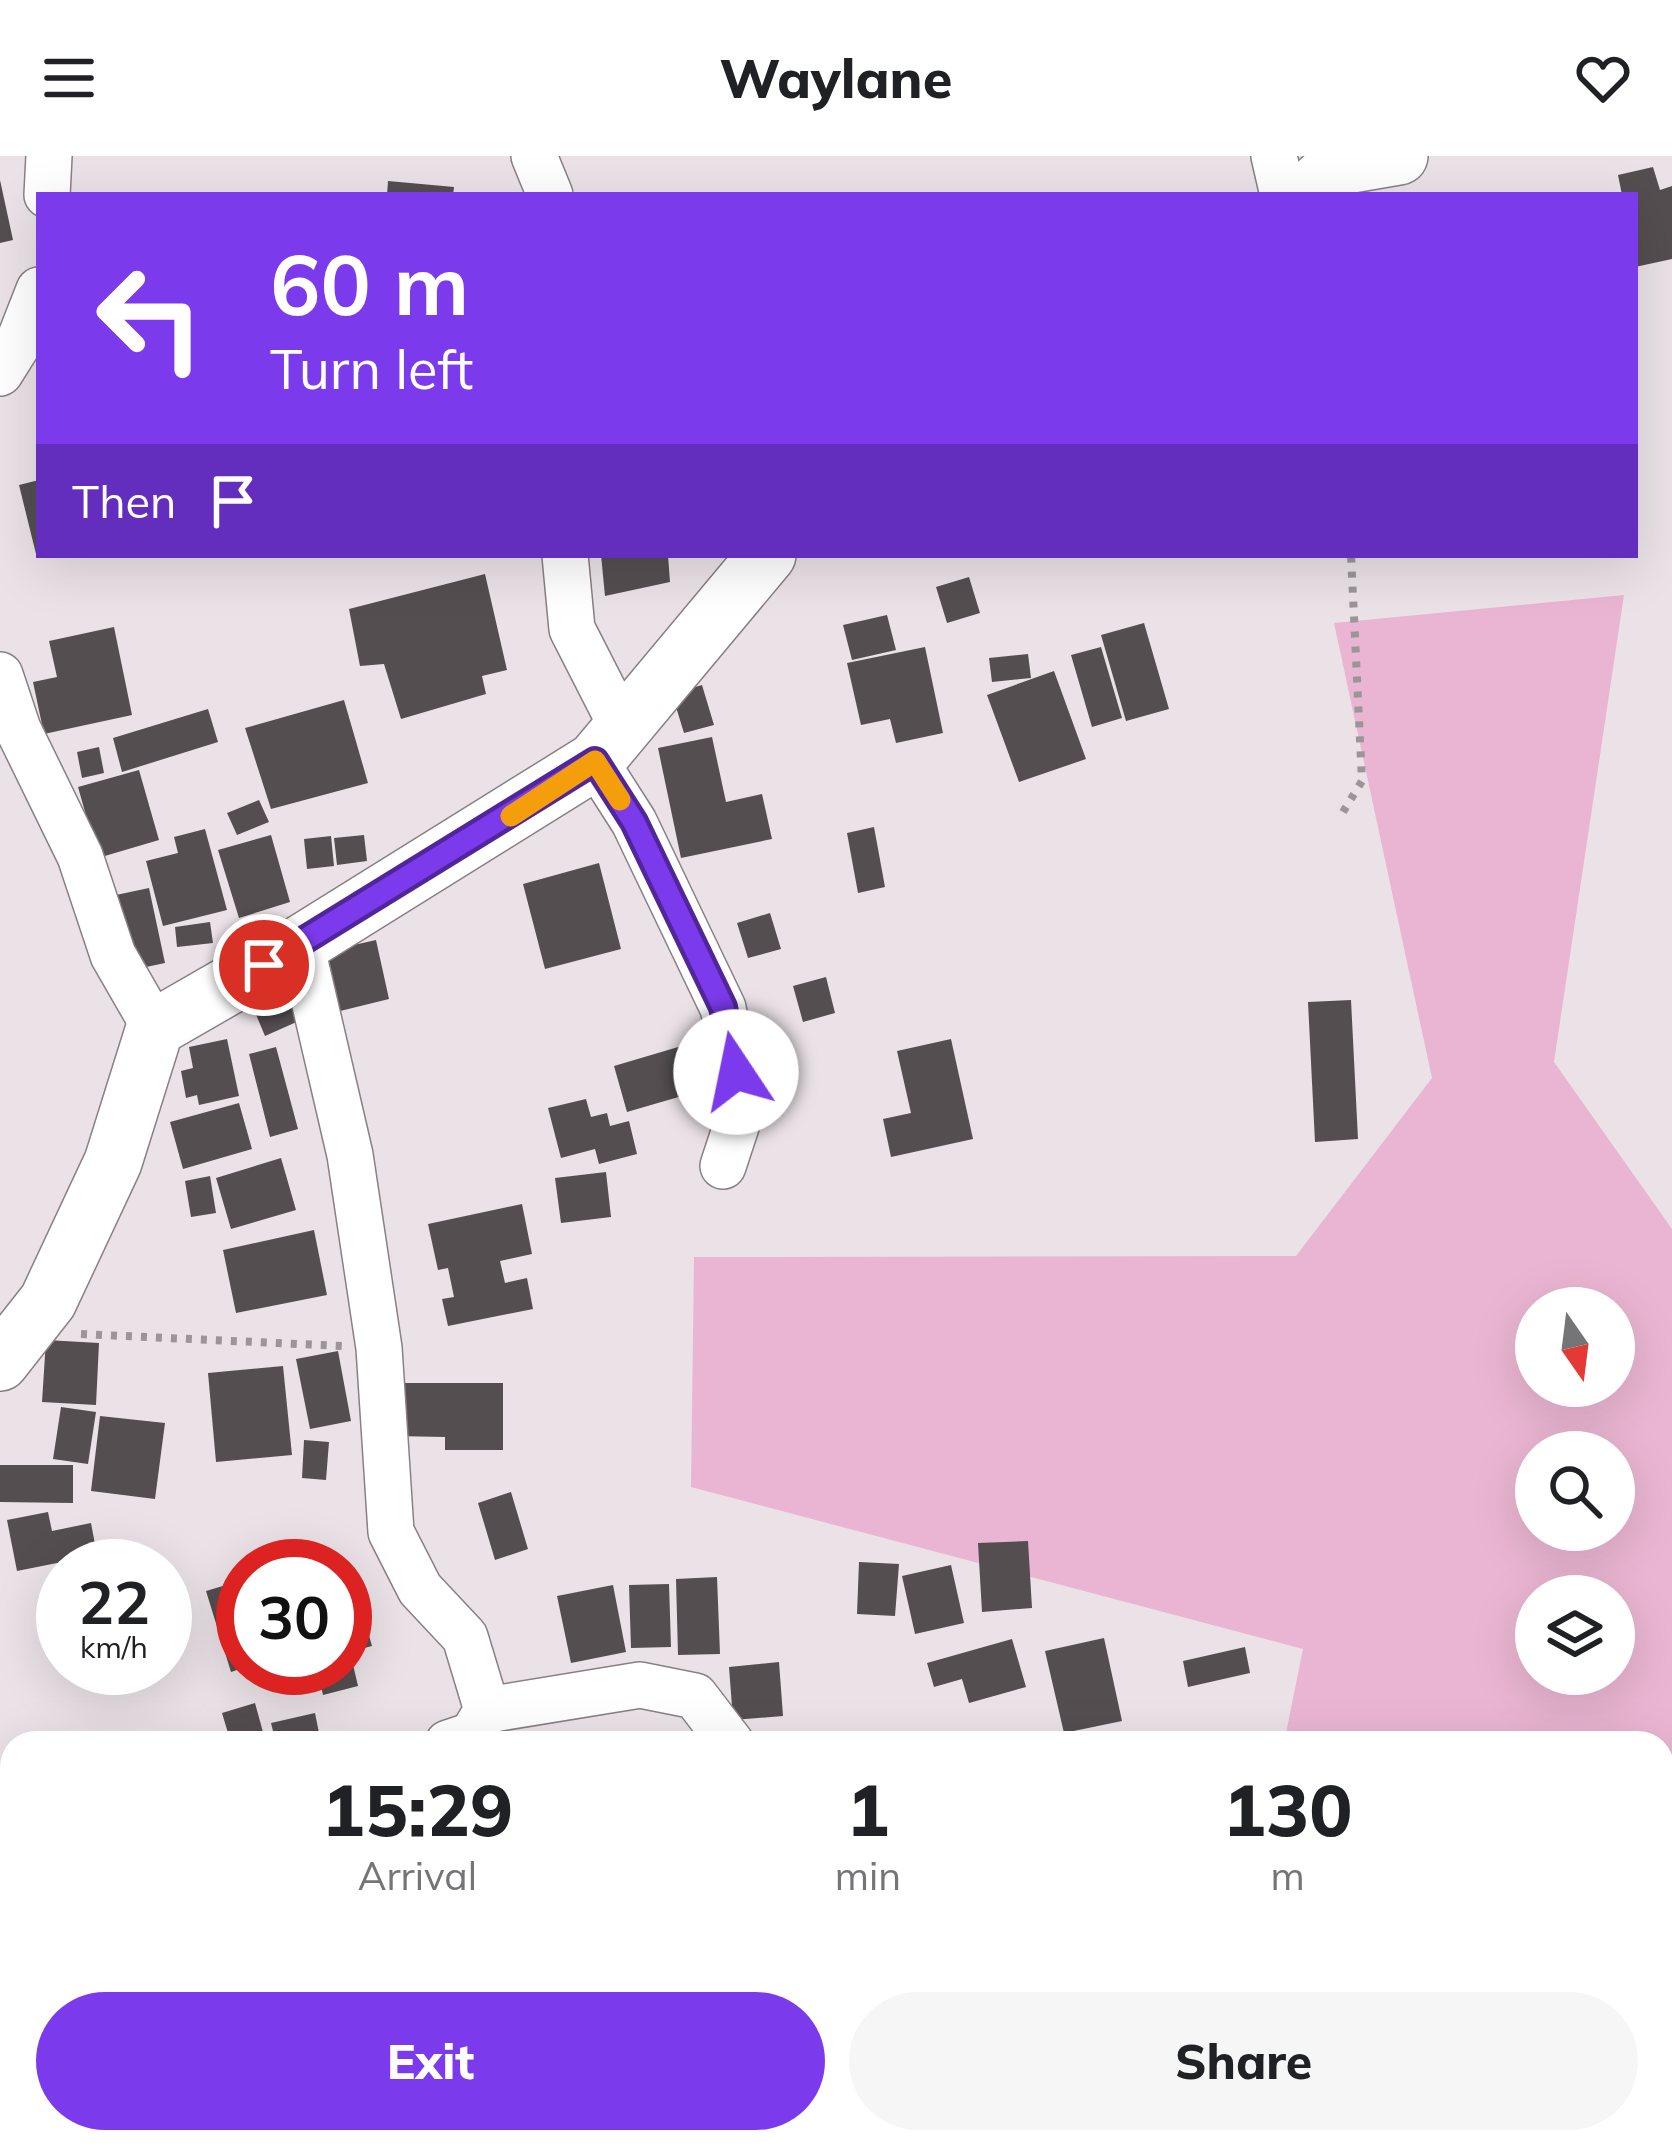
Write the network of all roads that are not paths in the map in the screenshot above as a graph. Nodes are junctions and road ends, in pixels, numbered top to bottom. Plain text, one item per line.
1 (49, 156) edge
2 (534, 156) edge
3 (1274, 156) edge
4 (1399, 156) edge
5 (47, 192) edge
6 (549, 192) edge
7 (1282, 192) edge
8 (1307, 192) edge
9 (36, 298) edge
10 (0, 374) edge
11 (565, 558) edge
12 (764, 558) edge
13 (0, 675) edge
14 (608, 743) junction
15 (301, 944) junction
16 (154, 1028) junction
17 (723, 1166) dead end
18 (12, 1347) edge
19 (487, 1710) junction
20 (474, 1731) edge
21 (722, 1731) edge

1 - 5 street
2 - 6 street
3 - 7 street
4 - 8 street
9 - 10 street
11 - 14 street
12 - 14 street
13 - 16 street
14 - 15 street
14 - 17 street
15 - 16 street
15 - 19 street
16 - 18 street
19 - 20 street
19 - 21 street

